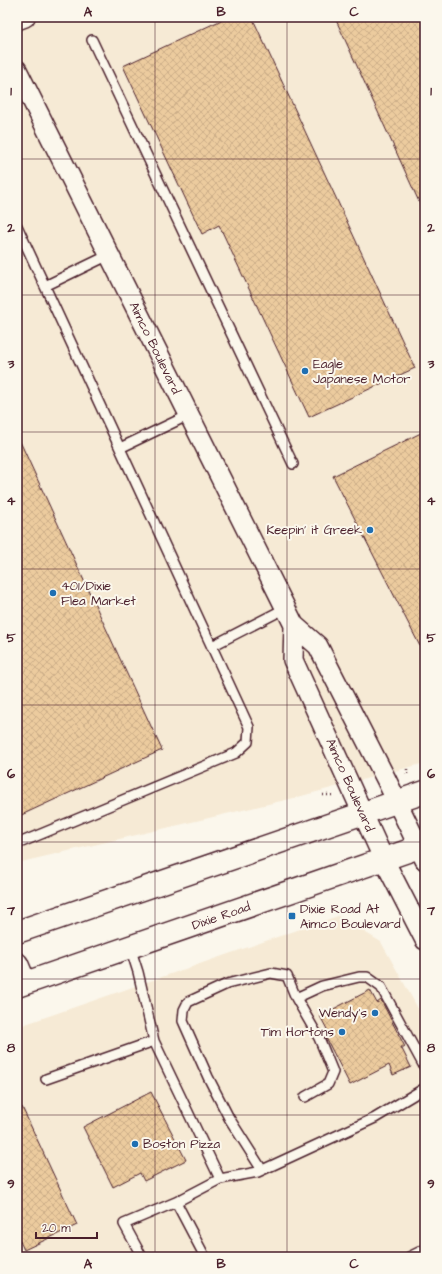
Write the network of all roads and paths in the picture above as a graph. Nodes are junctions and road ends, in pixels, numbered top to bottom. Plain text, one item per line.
1 (25, 17) edge
2 (17, 20) edge
3 (92, 40) dead end
4 (17, 70) edge
5 (17, 226) edge
6 (109, 255) junction
7 (45, 286) junction
8 (189, 415) junction
9 (120, 448) junction
10 (292, 464) dead end
11 (286, 608) junction
12 (294, 625) junction
13 (212, 646) junction
14 (425, 792) edge
15 (328, 795) junction
16 (323, 796) dead end
17 (335, 796) dead end
18 (329, 799) dead end
19 (398, 802) junction
20 (362, 814) junction
21 (17, 844) edge
22 (423, 851) edge
23 (384, 860) junction
24 (17, 932) edge
25 (425, 940) edge
26 (130, 947) junction
27 (20, 978) edge
28 (296, 998) junction
29 (154, 1041) junction
30 (425, 1068) edge
31 (46, 1079) dead end
32 (425, 1088) edge
33 (305, 1097) dead end
34 (262, 1170) junction
35 (220, 1179) junction
36 (176, 1202) junction
37 (425, 1249) edge
38 (142, 1257) edge
39 (206, 1257) edge
40 (410, 1257) edge

1 - 2 street
3 - 10 lane
4 - 6 street, Aimco Boulevard
5 - 7 lane
6 - 7 lane
6 - 8 street, Aimco Boulevard
7 - 9 lane
8 - 9 lane
8 - 11 street, Aimco Boulevard
9 - 13 lane
11 - 12 street, Aimco Boulevard
11 - 13 lane
12 - 19 street, Aimco Boulevard
12 - 20 street, Aimco Boulevard
13 - 21 lane
14 - 19 main road
15 - 16 path
15 - 17 path
15 - 18 path
19 - 20 main road
19 - 22 street, Aimco Boulevard
20 - 23 street, Aimco Boulevard
20 - 24 main road
22 - 23 main road, Dixie Road
23 - 25 street, Aimco Boulevard
23 - 26 main road, Dixie Road
26 - 27 main road, Dixie Road
26 - 29 lane
28 - 30 lane
28 - 33 lane
28 - 34 lane
29 - 31 lane
29 - 35 lane
32 - 34 lane
34 - 35 lane
35 - 36 lane
36 - 38 lane
36 - 39 lane
37 - 40 lane

